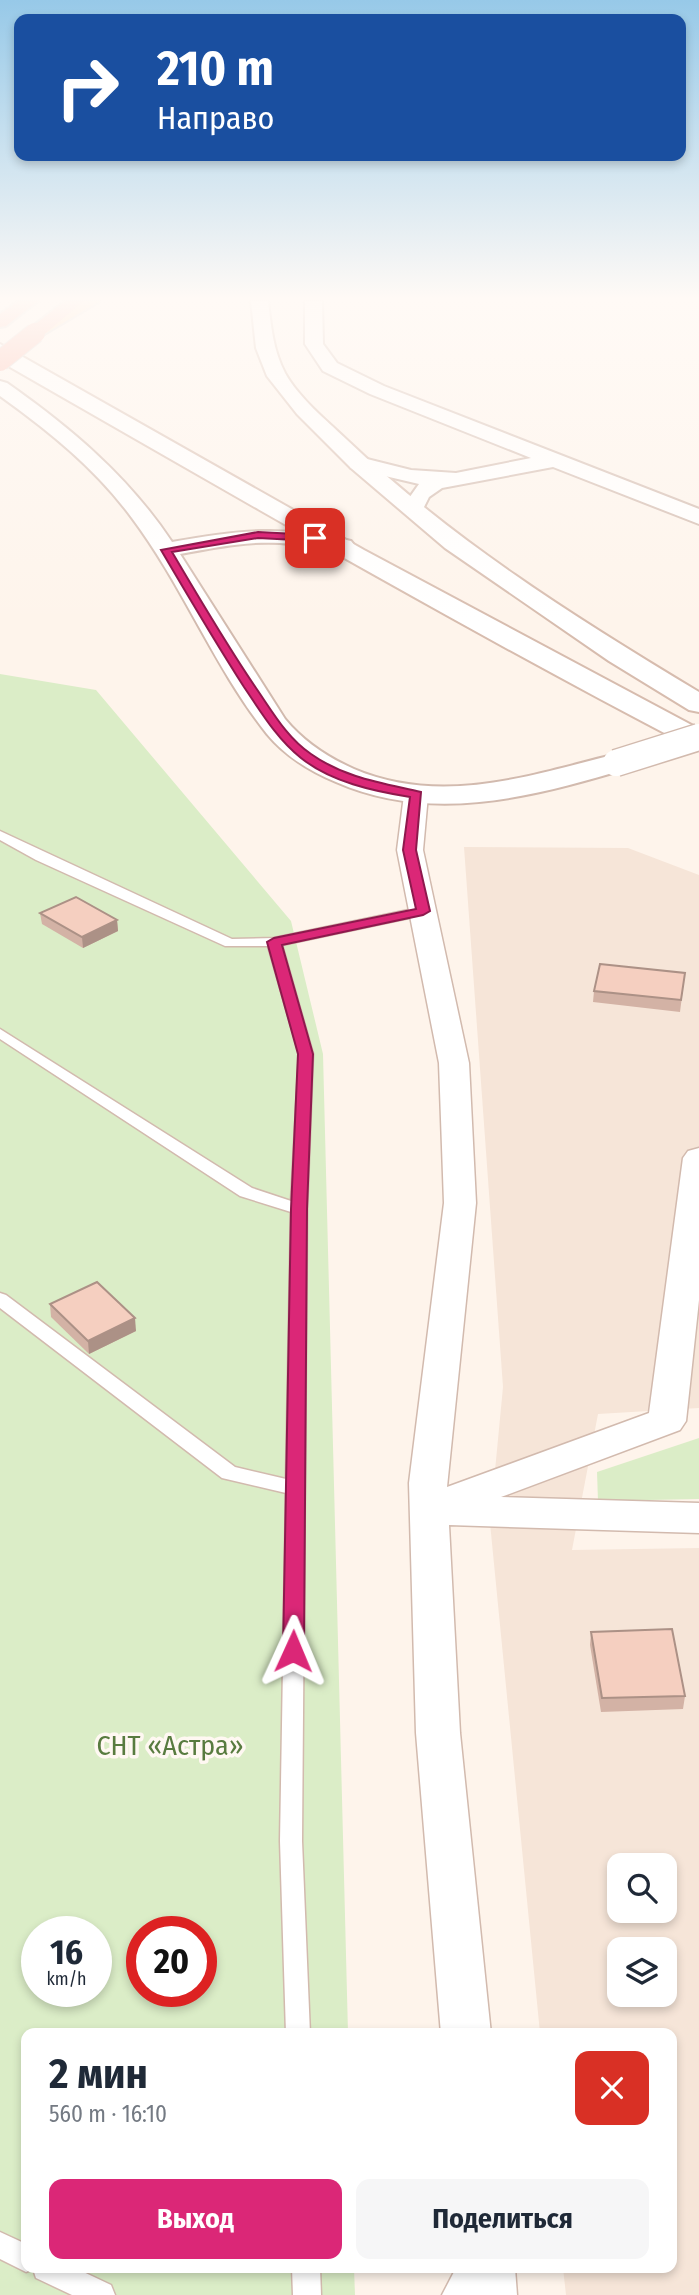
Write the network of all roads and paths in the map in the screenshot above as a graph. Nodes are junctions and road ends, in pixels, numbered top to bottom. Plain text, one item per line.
1 (28, 408) edge
2 (97, 408) edge
3 (302, 408) edge
4 (423, 408) edge
5 (555, 460) junction
6 (359, 464) junction
7 (458, 478) junction
8 (251, 495) junction
9 (413, 508) junction
10 (699, 517) edge
11 (229, 538) junction
12 (343, 547) junction
13 (166, 550) junction
14 (699, 704) edge
15 (699, 738) edge
16 (416, 795) junction
17 (0, 835) edge
18 (423, 911) junction
19 (274, 942) junction
20 (0, 1033) edge
21 (699, 1158) edge
22 (299, 1209) junction
23 (0, 1299) edge
24 (295, 1489) junction
25 (429, 1509) junction
26 (699, 1518) edge
27 (298, 2028) edge
28 (465, 2028) edge
29 (0, 2245) edge
30 (21, 2256) edge
31 (57, 2273) edge
32 (306, 2273) edge
33 (468, 2273) edge
34 (488, 2273) edge
35 (101, 2295) edge
36 (307, 2295) edge
37 (456, 2295) edge
38 (490, 2295) edge

1 - 13 street
2 - 8 street
3 - 6 street
4 - 5 street
5 - 7 street
5 - 10 street
6 - 7 street
6 - 9 street
7 - 9 street
8 - 11 street
8 - 12 street
9 - 14 street
11 - 12 street
11 - 13 street
12 - 15 street
13 - 16 street
15 - 16 street, bridge
16 - 18 street
17 - 19 lane
18 - 19 lane
18 - 25 street
19 - 22 lane
20 - 22 lane
21 - 25 street
22 - 24 lane
23 - 24 lane
24 - 27 lane
25 - 26 street
25 - 28 street
29 - 30 lane
31 - 35 lane
32 - 36 lane
33 - 37 lane
34 - 38 street

